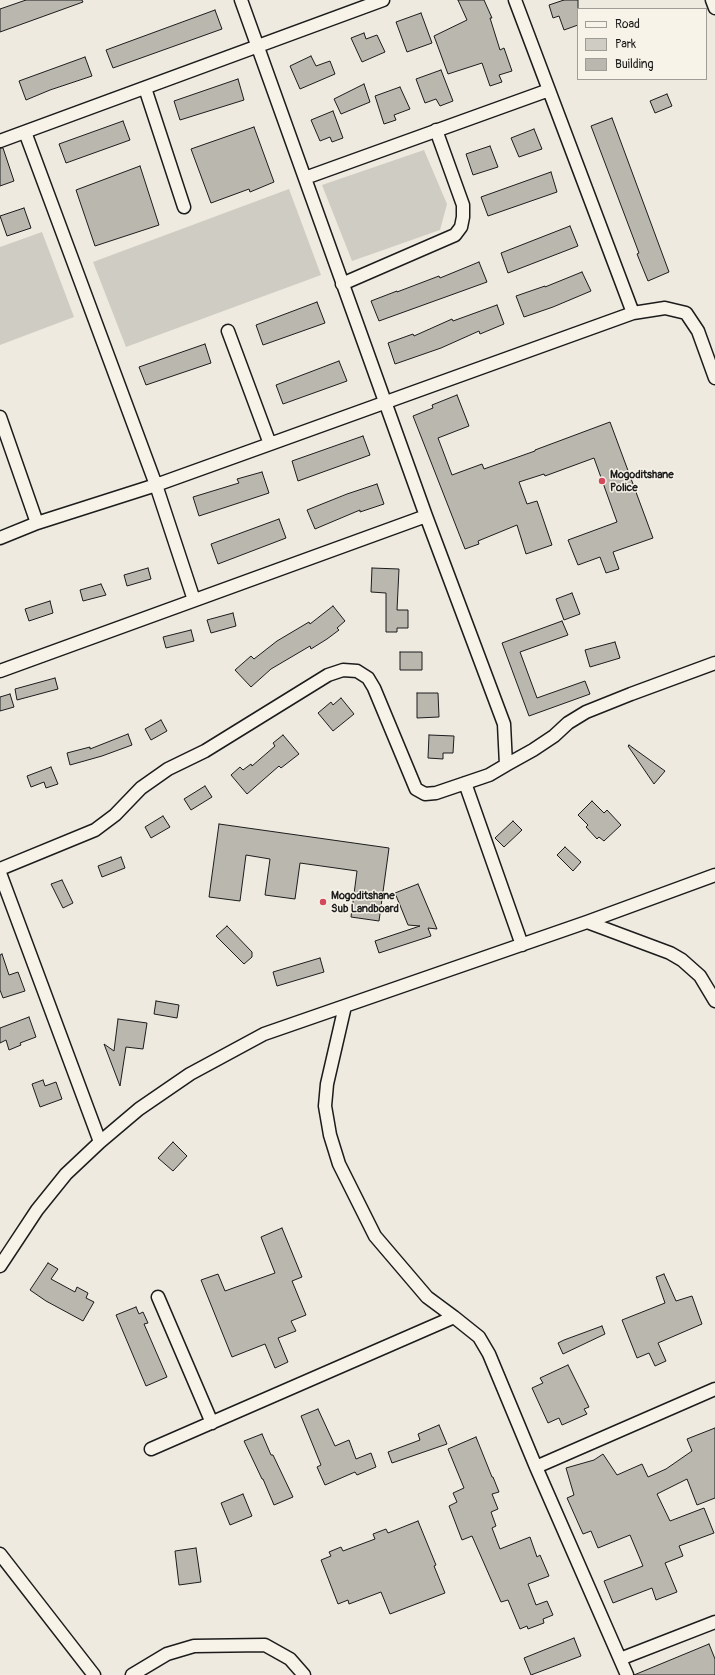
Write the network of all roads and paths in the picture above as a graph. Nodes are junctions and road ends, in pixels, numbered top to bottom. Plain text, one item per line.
1 (241, 0) edge
2 (382, 0) edge
3 (515, 0) edge
4 (712, 0) edge
5 (715, 8) edge
6 (258, 46) junction
7 (145, 88) junction
8 (549, 90) junction
9 (436, 130) junction
10 (25, 132) junction
11 (0, 141) edge
12 (305, 178) junction
13 (184, 207) dead end
14 (342, 284) junction
15 (633, 313) junction
16 (228, 331) dead end
17 (715, 378) edge
18 (385, 402) junction
19 (0, 417) edge
20 (270, 444) junction
21 (156, 485) junction
22 (426, 516) junction
23 (37, 524) junction
24 (0, 538) edge
25 (194, 600) junction
26 (715, 663) edge
27 (0, 671) edge
28 (506, 765) junction
29 (464, 783) junction
30 (0, 869) edge
31 (0, 873) edge
32 (715, 875) edge
33 (587, 922) junction
34 (522, 945) junction
35 (715, 1001) edge
36 (345, 1006) junction
37 (100, 1142) junction
38 (0, 1265) edge
39 (158, 1297) dead end
40 (454, 1317) junction
41 (715, 1389) edge
42 (212, 1423) junction
43 (151, 1449) dead end
44 (536, 1467) junction
45 (0, 1554) edge
46 (715, 1622) edge
47 (620, 1659) junction
48 (94, 1675) edge
49 (132, 1675) edge
50 (304, 1675) edge
51 (627, 1675) edge

1 - 6 street
2 - 6 street
3 - 8 street
4 - 5 street
6 - 7 street
6 - 12 street
7 - 10 street
7 - 13 street
8 - 9 street
8 - 15 street
9 - 12 street
9 - 14 street
10 - 11 street
10 - 21 street
12 - 14 street
14 - 18 street
15 - 17 street
15 - 18 street
16 - 20 street
18 - 20 street
18 - 22 street
19 - 23 street
20 - 21 street
21 - 23 street
21 - 25 street
22 - 25 street
22 - 28 street
23 - 24 street
25 - 27 street
26 - 28 street
28 - 29 street
29 - 30 street
29 - 34 street
31 - 37 street
32 - 33 street
33 - 34 street
33 - 35 street
34 - 36 street
36 - 37 street
36 - 40 street
37 - 38 street
39 - 42 street
40 - 42 street
40 - 44 street
41 - 44 street
42 - 43 street
44 - 47 street
45 - 48 street
46 - 47 street
47 - 51 street
49 - 50 street

